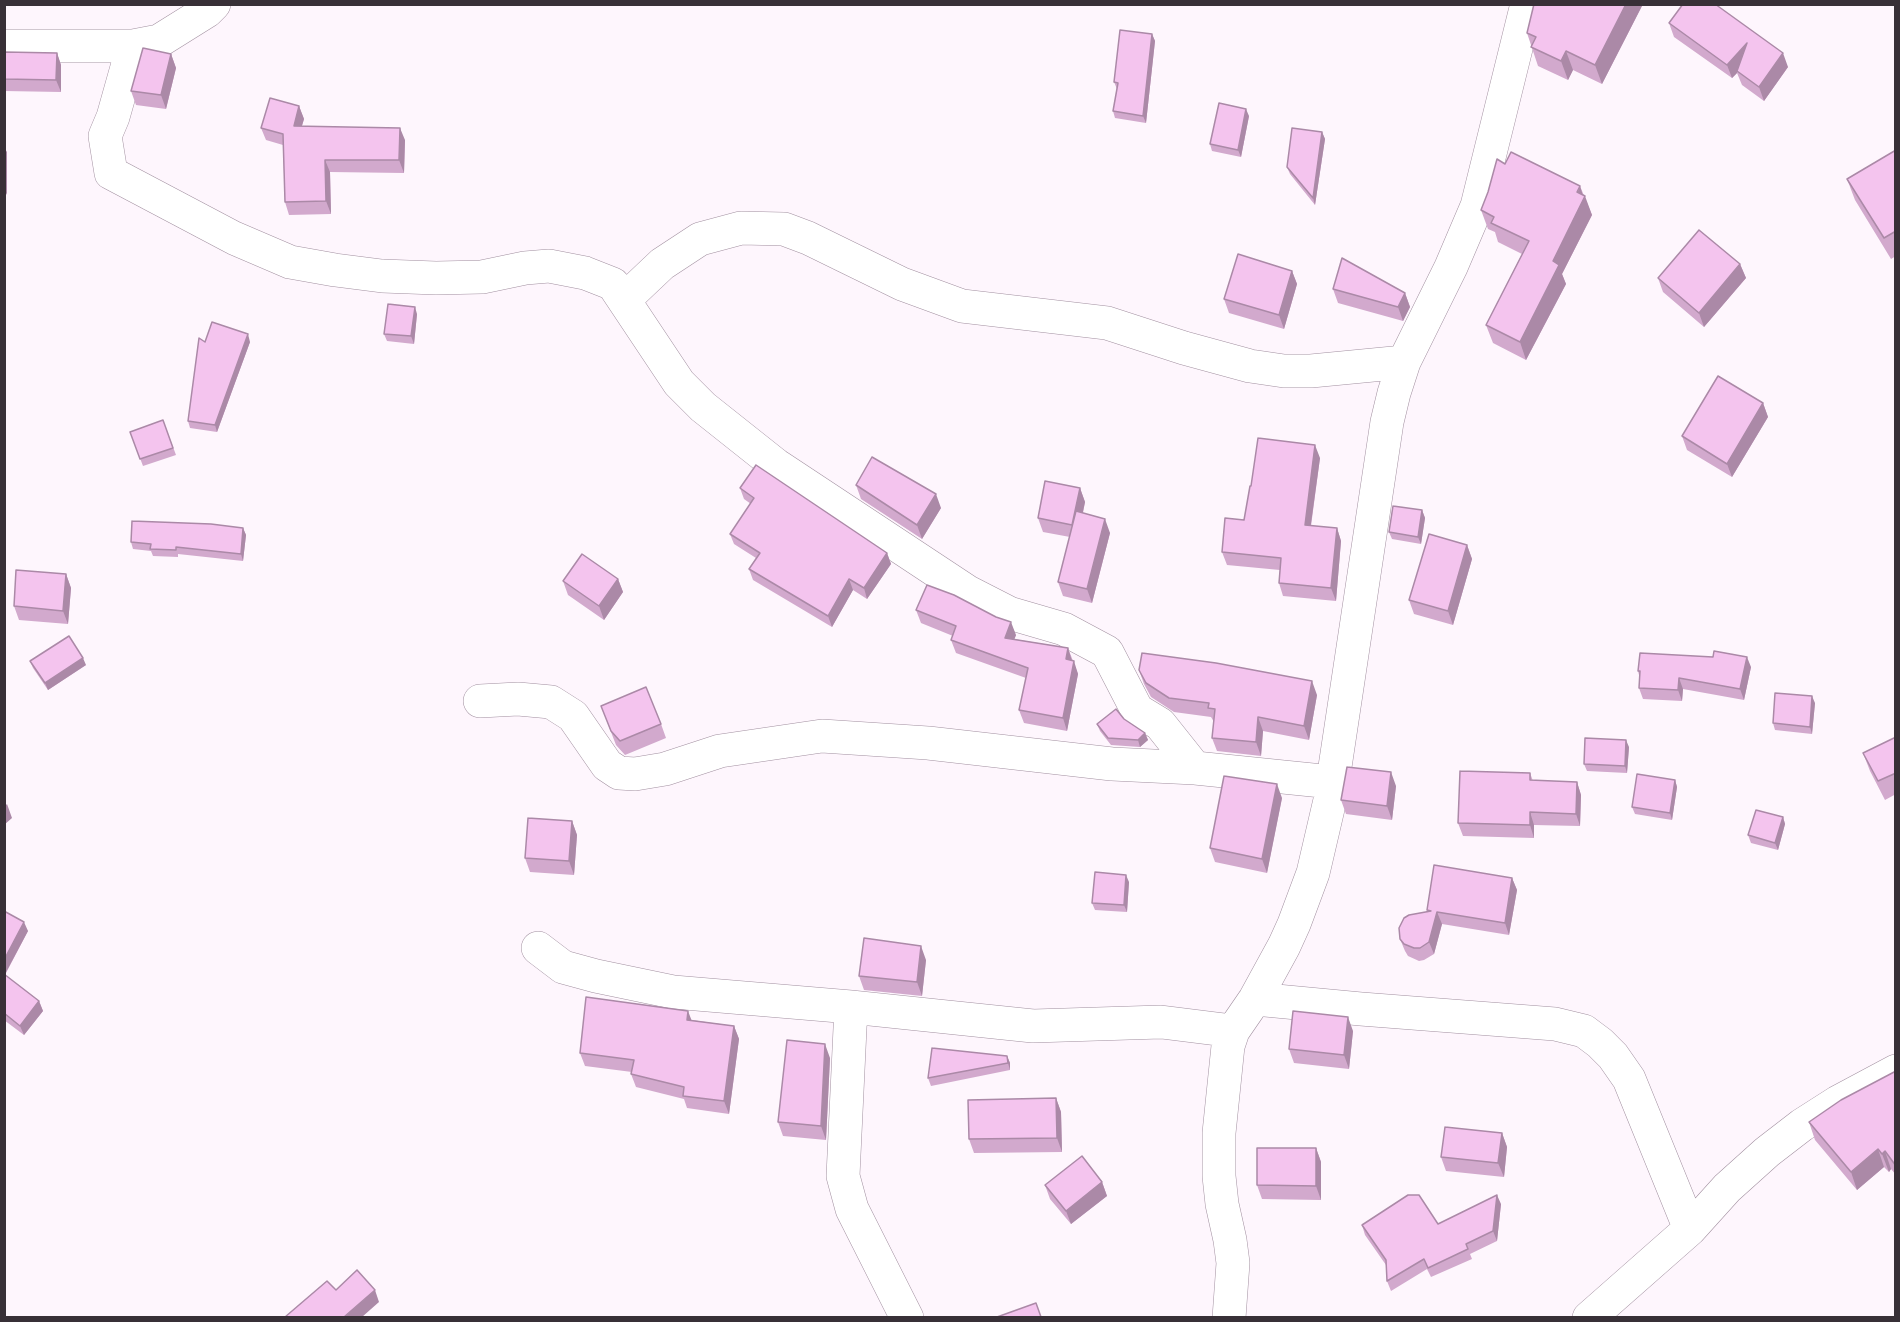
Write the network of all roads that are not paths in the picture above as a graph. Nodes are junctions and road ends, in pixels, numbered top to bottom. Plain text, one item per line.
1 (214, 4) edge
2 (1527, 4) edge
3 (4, 46) edge
4 (133, 46) junction
5 (624, 300) junction
6 (1404, 362) junction
7 (480, 701) dead end
8 (1195, 768) junction
9 (1332, 782) junction
10 (538, 948) dead end
11 (1255, 999) junction
12 (851, 1006) junction
13 (1233, 1031) junction
14 (1896, 1071) edge
15 (1690, 1229) junction
16 (907, 1317) edge
17 (1229, 1317) edge
18 (1589, 1317) edge

1 - 4 street
2 - 6 street
3 - 4 street
4 - 5 street
5 - 6 street
5 - 8 street
6 - 9 street
7 - 8 street
8 - 9 street
9 - 11 street
10 - 12 street
11 - 13 street
11 - 15 street
12 - 13 street
12 - 16 street
13 - 17 street
14 - 15 street
15 - 18 street

